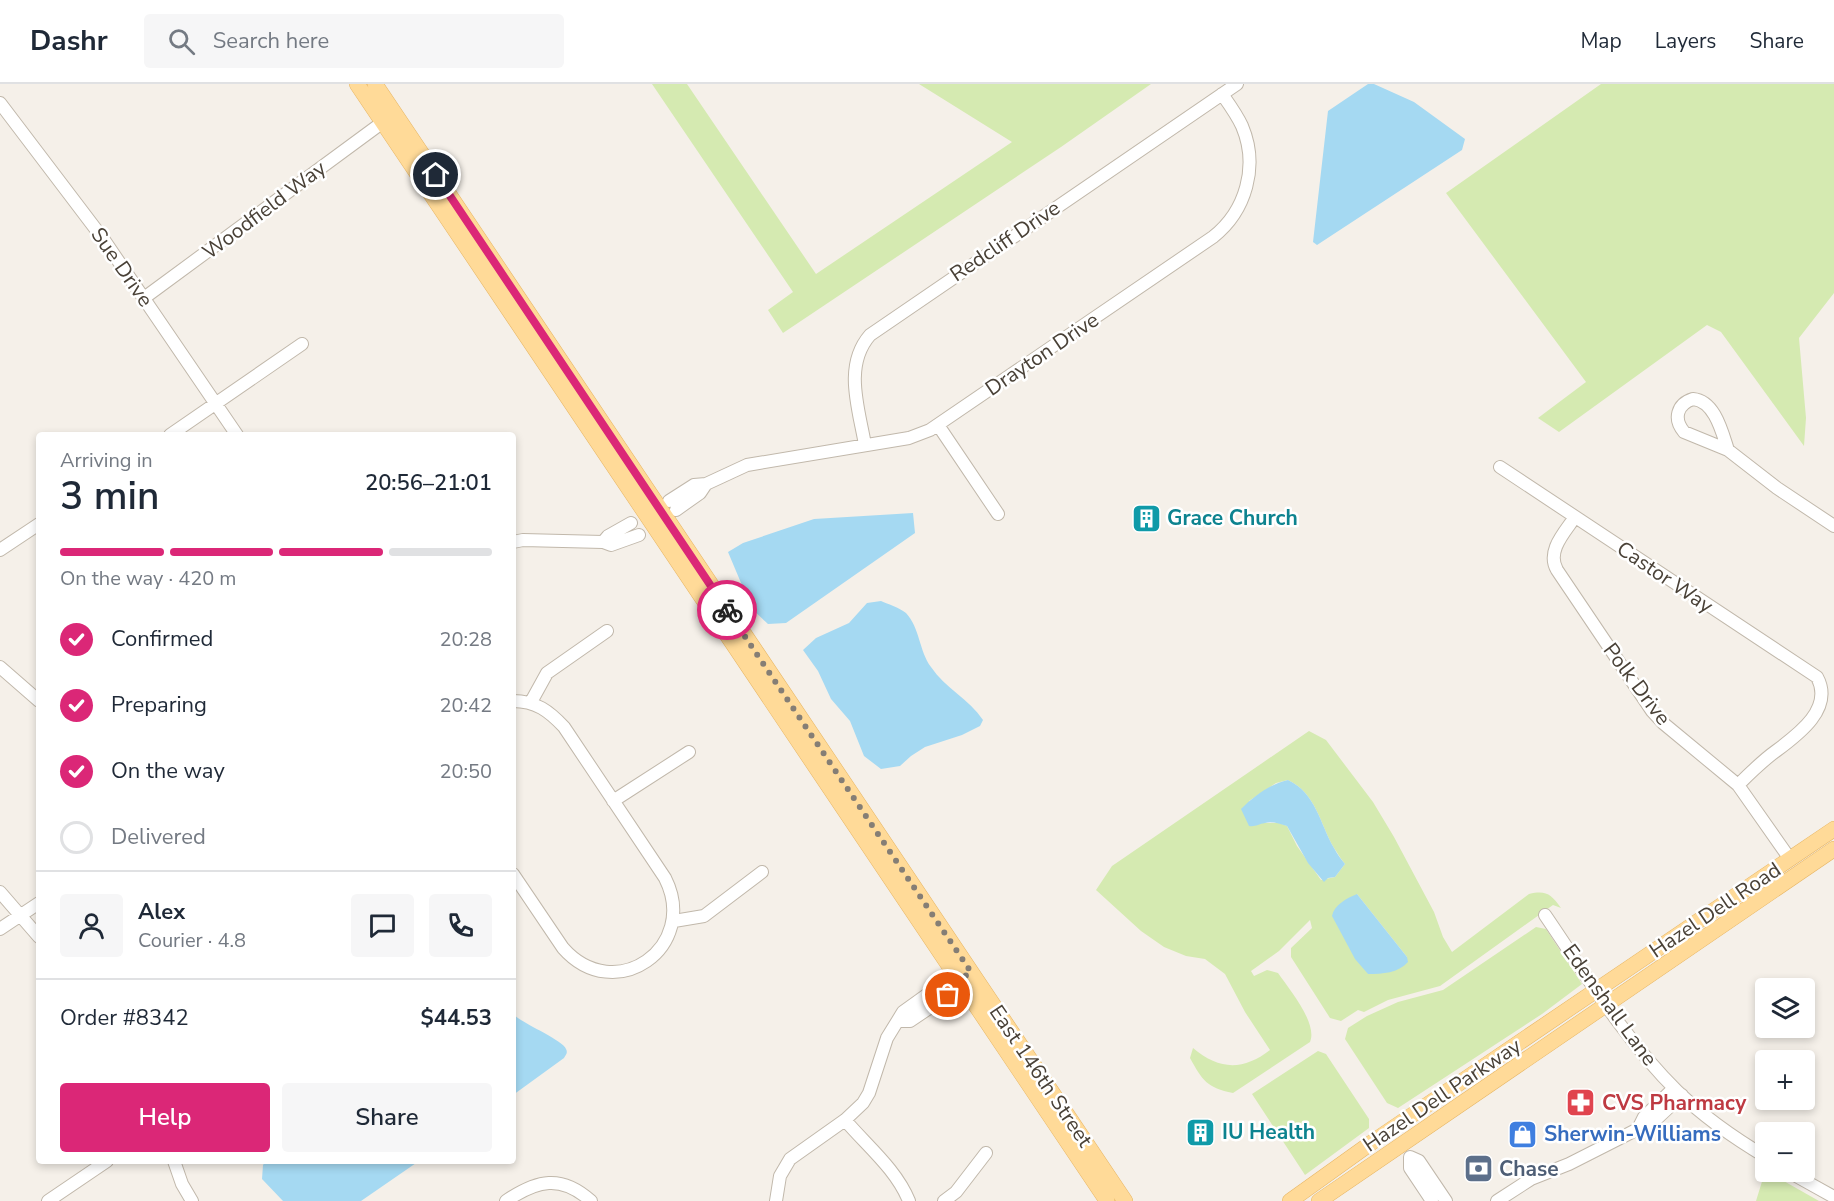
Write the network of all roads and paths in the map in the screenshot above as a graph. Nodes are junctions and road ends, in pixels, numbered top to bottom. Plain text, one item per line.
1 (357, 84) edge
2 (375, 84) edge
3 (1237, 84) edge
4 (1222, 94) junction
5 (0, 103) edge
6 (383, 122) junction
7 (144, 298) junction
8 (302, 345) dead end
9 (215, 404) junction
10 (938, 425) junction
11 (174, 432) edge
12 (235, 432) edge
13 (865, 445) junction
14 (1728, 450) junction
15 (1500, 466) dead end
16 (672, 506) dead end
17 (998, 514) dead end
18 (1575, 517) junction
19 (631, 523) dead end
20 (36, 526) edge
21 (1834, 526) edge
22 (639, 535) dead end
23 (516, 541) edge
24 (603, 542) junction
25 (0, 550) edge
26 (607, 631) dead end
27 (0, 667) edge
28 (36, 699) edge
29 (516, 701) edge
30 (531, 702) junction
31 (689, 752) dead end
32 (1738, 785) junction
33 (613, 801) junction
34 (1834, 829) edge
35 (1834, 849) edge
36 (1790, 859) junction
37 (762, 872) dead end
38 (516, 878) edge
39 (0, 892) edge
40 (36, 905) edge
41 (1545, 915) dead end
42 (20, 916) junction
43 (674, 921) junction
44 (0, 929) edge
45 (36, 934) edge
46 (961, 979) junction
47 (1596, 990) junction
48 (1606, 1004) junction
49 (1678, 1091) junction
50 (844, 1120) junction
51 (1755, 1150) edge
52 (986, 1153) dead end
53 (103, 1164) edge
54 (175, 1164) edge
55 (1807, 1182) edge
56 (1834, 1197) edge
57 (48, 1201) edge
58 (192, 1201) edge
59 (506, 1201) edge
60 (591, 1201) edge
61 (776, 1201) edge
62 (909, 1201) edge
63 (944, 1201) edge
64 (1107, 1201) edge
65 (1125, 1201) edge
66 (1290, 1201) edge
67 (1319, 1201) edge
68 (1432, 1201) edge
69 (1446, 1201) edge
70 (1497, 1201) edge

1 - 6 main road, East 146th Street
2 - 46 main road, East 146th Street
3 - 4 street, Redcliff Drive
4 - 10 street, Drayton Drive
4 - 13 street, Redcliff Drive
5 - 7 street, Sue Drive
6 - 7 street, Woodfield Way
6 - 46 main road, East 146th Street
7 - 9 street, Sue Drive
8 - 9 street
9 - 11 street
9 - 12 street, Sue Drive
10 - 13 street, Drayton Drive
10 - 17 street
13 - 16 street, Drayton Drive
14 - 14 street
14 - 21 street
15 - 18 street, Castor Way
18 - 32 street, Polk Drive
18 - 32 street, Castor Way
19 - 24 street
20 - 25 street
22 - 24 street
23 - 24 street
26 - 30 street
27 - 28 street
29 - 30 street
30 - 33 street
31 - 33 street
32 - 36 street, Polk Drive
33 - 43 street
34 - 36 main road, Hazel Dell Road
35 - 48 main road, Hazel Dell Road
36 - 47 main road, Hazel Dell Road
37 - 43 street
38 - 43 street
39 - 42 street
40 - 42 street
41 - 47 street, Edenshall Lane
42 - 44 street
42 - 45 street
46 - 50 street
46 - 64 main road, East 146th Street
46 - 65 main road, East 146th Street
47 - 48 street, Edenshall Lane
47 - 66 main road, Hazel Dell Parkway
48 - 49 street, Edenshall Lane
48 - 67 main road, Hazel Dell Parkway
49 - 51 street, Edenshall Lane
49 - 70 street
50 - 61 street
50 - 62 street
52 - 63 street
53 - 57 street
54 - 58 street
55 - 56 street
59 - 60 street
68 - 69 street

